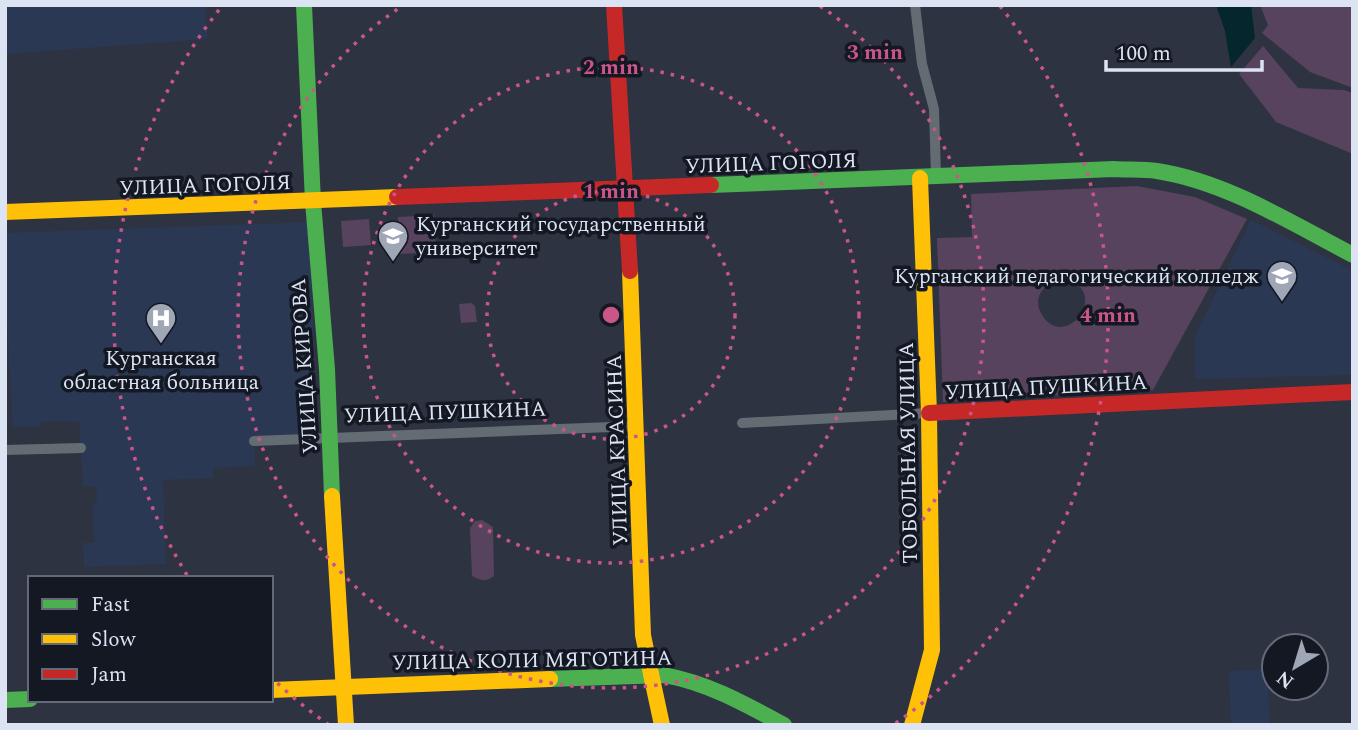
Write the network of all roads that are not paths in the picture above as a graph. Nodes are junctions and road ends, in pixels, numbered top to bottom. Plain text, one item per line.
1 (304, 5) edge
2 (614, 5) edge
3 (915, 5) edge
4 (928, 177) junction
5 (624, 189) junction
6 (313, 202) junction
7 (5, 212) edge
8 (1353, 256) edge
9 (1353, 393) edge
10 (929, 413) junction
11 (742, 423) dead end
12 (637, 426) junction
13 (330, 438) junction
14 (254, 441) dead end
15 (81, 448) dead end
16 (5, 450) edge
17 (651, 674) junction
18 (344, 687) junction
19 (273, 690) edge
20 (28, 699) edge
21 (5, 700) edge
22 (346, 725) edge
23 (662, 725) edge
24 (783, 725) edge
25 (912, 725) edge

1 - 6 main road, УЛИЦА КИРОВА
2 - 5 main road, УЛИЦА КРАСИНА
3 - 4 street, ТОБОЛЬНАЯ УЛИЦА
4 - 5 main road, УЛИЦА ГОГОЛЯ
4 - 8 main road, УЛИЦА ГОГОЛЯ
4 - 10 main road, ТОБОЛЬНАЯ УЛИЦА
5 - 6 main road, УЛИЦА ГОГОЛЯ
5 - 12 main road, УЛИЦА КРАСИНА
6 - 7 main road, УЛИЦА ГОГОЛЯ
6 - 13 main road, УЛИЦА КИРОВА
9 - 10 main road, УЛИЦА ПУШКИНА
10 - 11 street, УЛИЦА ПУШКИНА
10 - 25 main road, ТОБОЛЬНАЯ УЛИЦА
12 - 13 street, УЛИЦА ПУШКИНА
12 - 17 main road, УЛИЦА КРАСИНА
13 - 14 street, УЛИЦА ПУШКИНА
13 - 18 main road, УЛИЦА КИРОВА
15 - 16 street
17 - 18 main road, УЛИЦА КОЛИ МЯГОТИНА
17 - 23 main road, УЛИЦА КРАСИНА
17 - 24 main road, УЛИЦА КОЛИ МЯГОТИНА
18 - 19 main road, УЛИЦА КОЛИ МЯГОТИНА
18 - 22 main road, УЛИЦА КИРОВА
20 - 21 main road

